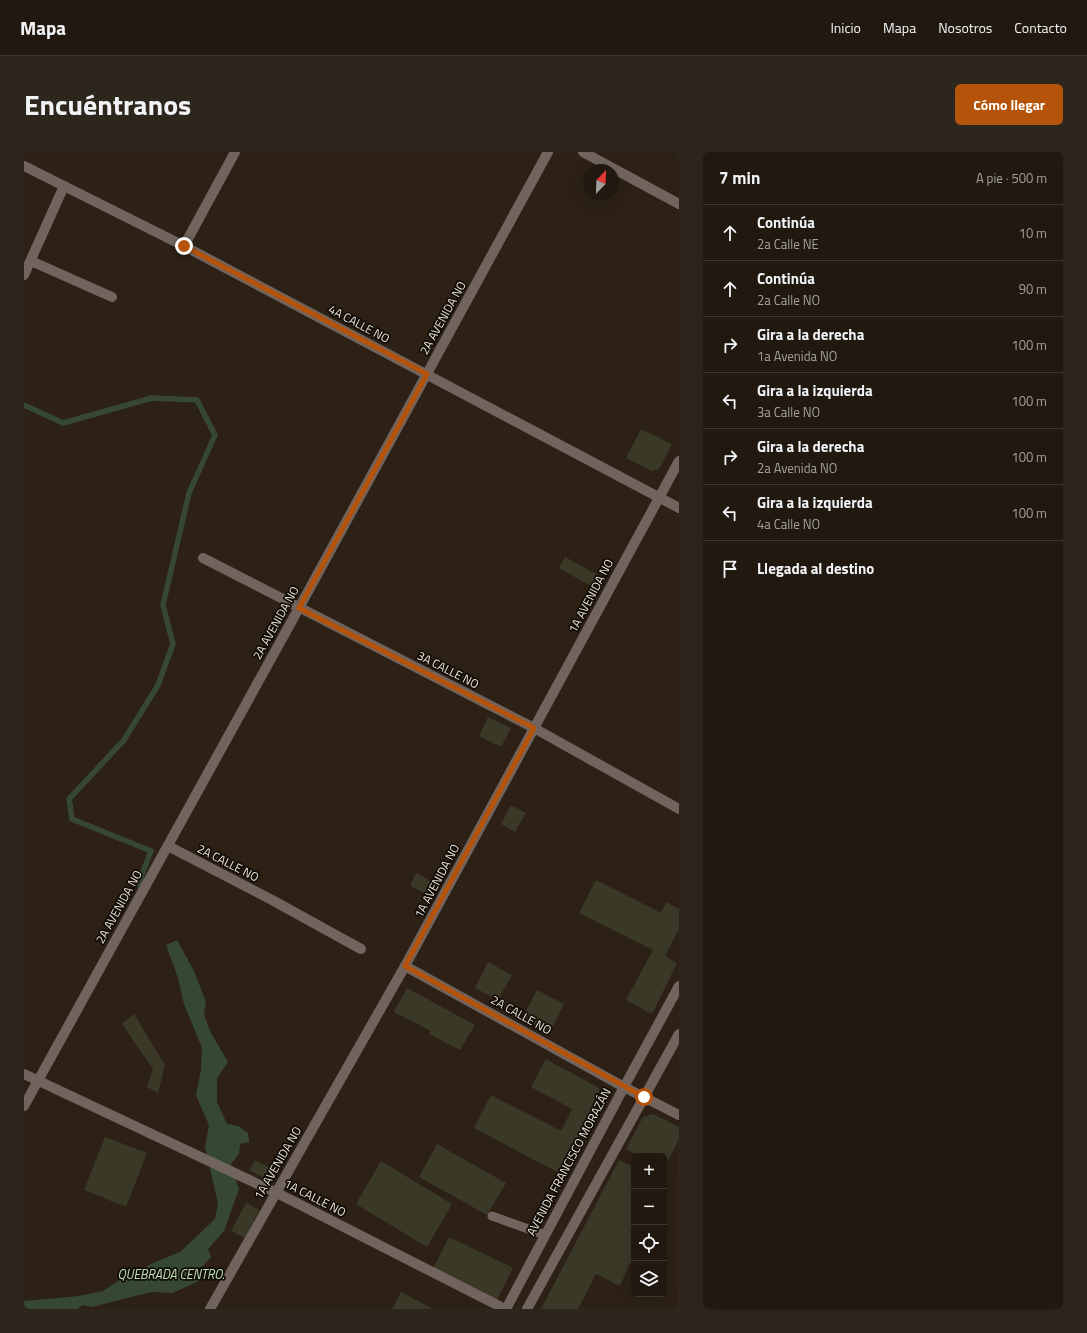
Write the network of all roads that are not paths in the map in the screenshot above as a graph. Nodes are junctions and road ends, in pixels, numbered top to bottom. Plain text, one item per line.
1 (235, 152) edge
2 (548, 152) edge
3 (583, 152) edge
4 (24, 166) edge
5 (64, 186) junction
6 (679, 204) edge
7 (184, 246) junction
8 (31, 261) junction
9 (24, 275) edge
10 (112, 297) dead end
11 (427, 374) junction
12 (679, 461) edge
13 (659, 497) junction
14 (679, 508) edge
15 (203, 558) dead end
16 (299, 608) junction
17 (534, 728) junction
18 (679, 809) edge
19 (168, 846) junction
20 (361, 949) dead end
21 (405, 966) junction
22 (679, 986) edge
23 (679, 1034) edge
24 (24, 1074) edge
25 (38, 1080) junction
26 (624, 1087) junction
27 (644, 1097) junction
28 (24, 1106) edge
29 (679, 1116) edge
30 (276, 1193) junction
31 (492, 1216) dead end
32 (545, 1235) junction
33 (210, 1309) edge
34 (506, 1309) edge
35 (527, 1309) edge

1 - 7 street
2 - 11 street, 2A AVENIDA NO
3 - 6 street
4 - 5 street, 4A CALLE NO
5 - 7 street, 4A CALLE NO
5 - 8 street
7 - 11 street, 4A CALLE NO
8 - 9 street
8 - 10 street
11 - 13 street, 4A CALLE NO
11 - 16 street, 2A AVENIDA NO
12 - 13 street, 1A AVENIDA NO
13 - 14 street, 4A CALLE NO
13 - 17 street, 1A AVENIDA NO
15 - 16 street, 3A CALLE NO
16 - 17 street, 3A CALLE NO
16 - 19 street, 2A AVENIDA NO
17 - 18 street, 3A CALLE NO
17 - 21 street, 1A AVENIDA NO
19 - 20 street, 2A CALLE NO
19 - 25 street, 2A AVENIDA NO
21 - 26 street, 2A CALLE NO
21 - 30 street, 1A AVENIDA NO
22 - 26 street, AVENIDA FRANCISCO MORAZÁN
23 - 27 street
24 - 25 street, 1A CALLE NO
25 - 28 street, 2A AVENIDA NO
25 - 30 street, 1A CALLE NO
26 - 27 street, 2A CALLE NO
26 - 32 street, AVENIDA FRANCISCO MORAZÁN
27 - 29 street, 2A CALLE NO
27 - 35 street
30 - 33 street, 1A AVENIDA NO
30 - 34 street, 1A CALLE NO
31 - 32 lane
32 - 34 street, AVENIDA FRANCISCO MORAZÁN

